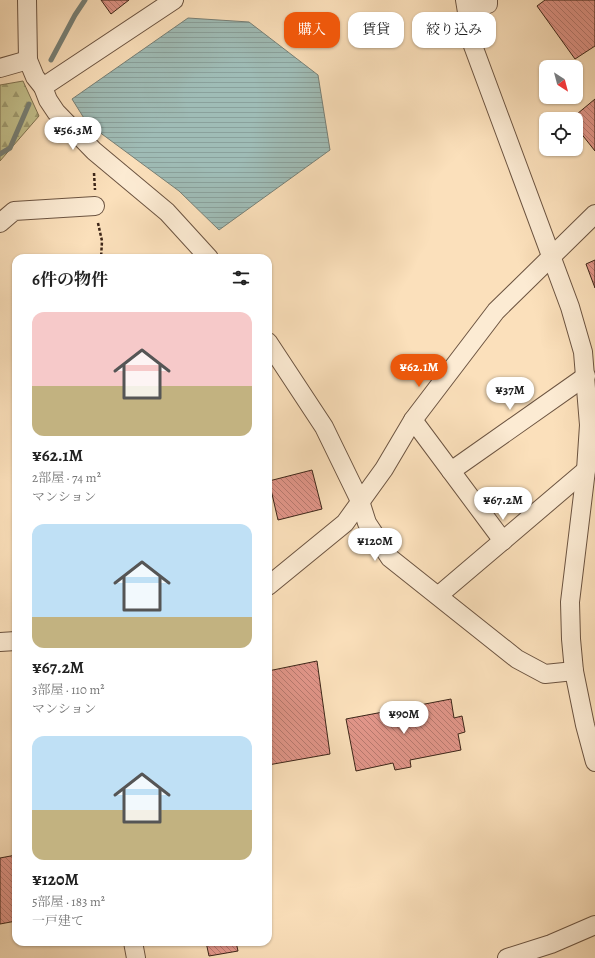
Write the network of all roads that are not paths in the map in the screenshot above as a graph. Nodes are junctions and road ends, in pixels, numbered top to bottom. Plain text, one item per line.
1 (27, 0) edge
2 (174, 0) edge
3 (488, 0) edge
4 (466, 5) edge
5 (28, 60) junction
6 (0, 68) edge
7 (43, 88) junction
8 (95, 206) dead end
9 (595, 214) edge
10 (0, 224) edge
11 (205, 254) edge
12 (551, 258) junction
13 (272, 348) edge
14 (586, 376) junction
15 (413, 420) junction
16 (591, 445) edge
17 (586, 470) junction
18 (451, 471) junction
19 (360, 501) junction
20 (503, 541) junction
21 (272, 583) edge
22 (439, 595) junction
23 (12, 641) edge
24 (0, 642) edge
25 (574, 671) junction
26 (590, 725) edge
27 (595, 762) edge
28 (595, 925) edge
29 (134, 946) edge
30 (136, 958) edge
31 (507, 958) edge

1 - 5 street
2 - 7 street
3 - 4 street
4 - 12 street
5 - 6 street
5 - 7 street
7 - 11 street
8 - 10 street
9 - 12 street
12 - 14 street
12 - 15 street
13 - 19 street
14 - 16 street
14 - 18 street
15 - 18 street
15 - 19 street
16 - 17 street
17 - 20 street
17 - 25 street
18 - 20 street
19 - 21 street
19 - 22 street
20 - 22 street
22 - 25 street
23 - 24 street
25 - 26 street
26 - 27 street
28 - 31 street
29 - 30 street

